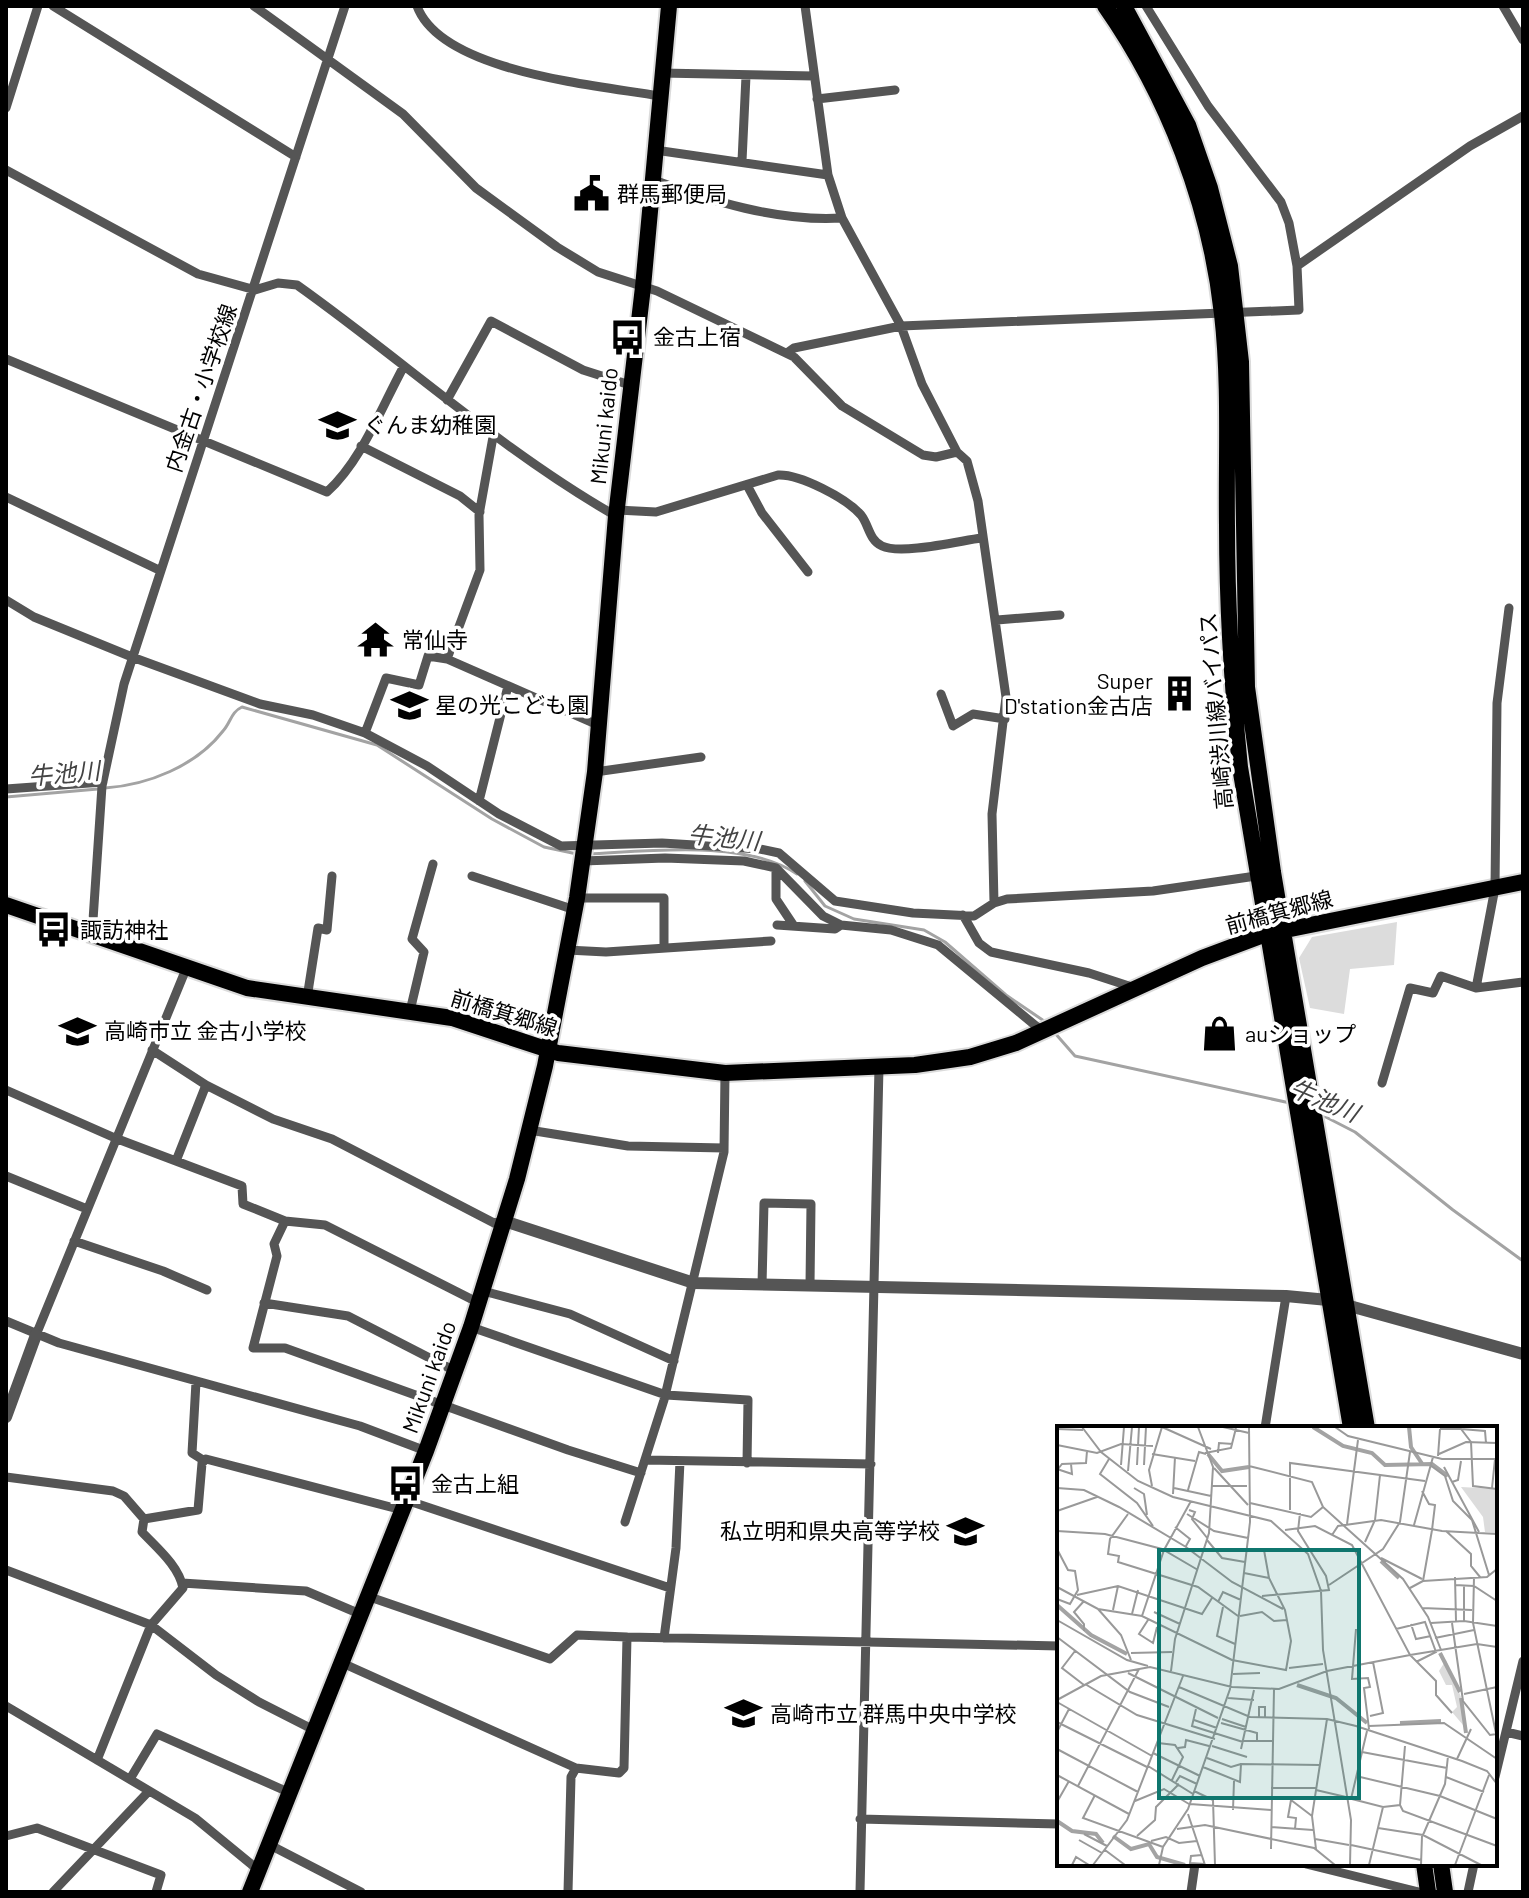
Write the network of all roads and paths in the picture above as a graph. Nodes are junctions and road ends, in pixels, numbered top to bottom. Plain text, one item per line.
1 (38, 6) edge
2 (53, 6) edge
3 (254, 6) edge
4 (345, 6) edge
5 (417, 6) edge
6 (669, 6) edge
7 (805, 6) edge
8 (1105, 6) edge
9 (1124, 6) edge
10 (1146, 6) edge
11 (1503, 6) edge
12 (1523, 40) edge
13 (327, 60) junction
14 (6, 66) edge
15 (18, 69) junction
16 (661, 73) junction
17 (746, 76) junction
18 (814, 76) junction
19 (895, 90) dead end
20 (659, 96) junction
21 (817, 99) junction
22 (6, 108) edge
23 (1523, 116) edge
24 (655, 150) junction
25 (296, 157) junction
26 (742, 161) junction
27 (6, 170) edge
28 (828, 175) junction
29 (651, 179) junction
30 (842, 218) junction
31 (1297, 266) junction
32 (643, 287) junction
33 (255, 290) junction
34 (1230, 313) junction
35 (901, 326) junction
36 (787, 353) junction
37 (6, 359) edge
38 (404, 366) junction
39 (630, 385) junction
40 (447, 400) junction
41 (493, 437) junction
42 (201, 440) junction
43 (361, 446) junction
44 (957, 452) junction
45 (747, 485) junction
46 (6, 497) edge
47 (480, 512) junction
48 (617, 513) junction
49 (981, 538) junction
50 (159, 570) junction
51 (808, 572) dead end
52 (6, 600) edge
53 (1509, 608) dead end
54 (1060, 615) dead end
55 (997, 620) junction
56 (132, 657) junction
57 (447, 659) junction
58 (508, 686) junction
59 (941, 694) dead end
60 (1005, 719) junction
61 (600, 726) junction
62 (365, 733) junction
63 (701, 757) dead end
64 (595, 772) junction
65 (102, 788) junction
66 (6, 789) edge
67 (479, 801) junction
68 (584, 853) junction
69 (433, 864) dead end
70 (776, 868) junction
71 (332, 876) dead end
72 (472, 876) dead end
73 (1256, 876) junction
74 (1523, 882) edge
75 (1495, 888) junction
76 (994, 903) junction
77 (576, 904) junction
78 (6, 905) edge
79 (867, 906) junction
80 (963, 915) junction
81 (777, 925) dead end
82 (841, 925) junction
83 (794, 926) junction
84 (865, 927) junction
85 (1283, 929) junction
86 (1266, 934) junction
87 (92, 935) junction
88 (771, 941) dead end
89 (664, 946) junction
90 (567, 950) junction
91 (186, 969) junction
92 (1523, 982) edge
93 (1135, 988) junction
94 (1476, 988) junction
95 (307, 998) junction
96 (410, 1011) junction
97 (1049, 1028) junction
98 (152, 1050) junction
99 (548, 1051) junction
100 (879, 1067) junction
101 (725, 1073) junction
102 (1382, 1083) dead end
103 (206, 1085) junction
104 (6, 1090) edge
105 (529, 1130) junction
106 (115, 1138) junction
107 (724, 1148) junction
108 (176, 1161) junction
109 (6, 1176) edge
110 (87, 1209) junction
111 (285, 1221) junction
112 (504, 1221) junction
113 (74, 1241) junction
114 (694, 1283) junction
115 (762, 1285) junction
116 (810, 1285) junction
117 (875, 1287) junction
118 (207, 1290) dead end
119 (1286, 1296) junction
120 (481, 1297) junction
121 (1328, 1300) junction
122 (264, 1303) junction
123 (1346, 1306) junction
124 (6, 1321) edge
125 (471, 1327) junction
126 (36, 1335) junction
127 (1523, 1354) edge
128 (674, 1361) junction
129 (455, 1371) junction
130 (196, 1382) junction
131 (666, 1395) junction
132 (442, 1406) junction
133 (6, 1417) edge
134 (1265, 1426) edge
135 (1351, 1426) edge
136 (1367, 1426) edge
137 (426, 1451) junction
138 (203, 1460) junction
139 (645, 1460) junction
140 (680, 1461) junction
141 (747, 1463) junction
142 (871, 1464) junction
143 (641, 1473) junction
144 (6, 1477) edge
145 (404, 1505) junction
146 (144, 1519) junction
147 (625, 1522) dead end
148 (6, 1570) edge
149 (182, 1583) junction
150 (670, 1588) junction
151 (367, 1596) junction
152 (360, 1614) junction
153 (151, 1625) junction
154 (627, 1637) junction
155 (664, 1638) junction
156 (865, 1642) junction
157 (1057, 1646) edge
158 (1523, 1661) edge
159 (340, 1662) junction
160 (6, 1706) edge
161 (314, 1730) junction
162 (1506, 1732) junction
163 (1523, 1736) edge
164 (97, 1760) junction
165 (576, 1768) junction
166 (1497, 1769) edge
167 (130, 1779) junction
168 (149, 1791) junction
169 (288, 1792) junction
170 (860, 1819) junction
171 (1057, 1824) edge
172 (6, 1836) edge
173 (268, 1844) junction
174 (95, 1849) junction
175 (1195, 1866) edge
176 (1314, 1866) edge
177 (1424, 1866) edge
178 (1441, 1866) edge
179 (1474, 1866) edge
180 (257, 1869) junction
181 (53, 1892) edge
182 (156, 1892) edge
183 (250, 1892) edge
184 (361, 1892) edge
185 (568, 1892) edge
186 (860, 1892) edge
187 (1191, 1892) edge
188 (1419, 1892) edge
189 (1428, 1892) edge
190 (1445, 1892) edge
191 (1468, 1892) edge

1 - 15 street
2 - 25 street
3 - 13 street
4 - 13 street, 内金古・小学校線
5 - 20 street
6 - 16 main road, Mikuni kaido
7 - 18 street
8 - 34 main road, 高崎渋川線バイパス
9 - 34 main road, 高崎渋川線バイパス
10 - 31 street
11 - 12 street
13 - 25 street, 内金古・小学校線
13 - 32 street
14 - 15 street
15 - 22 street
16 - 17 street
16 - 20 main road, Mikuni kaido
17 - 18 street
17 - 26 street
18 - 21 street
19 - 21 street
20 - 24 main road, Mikuni kaido
21 - 28 street
23 - 31 street
24 - 26 street
24 - 29 main road, Mikuni kaido
25 - 33 street, 内金古・小学校線
26 - 28 street
27 - 33 street
28 - 30 street
29 - 30 street
29 - 32 main road, Mikuni kaido
30 - 35 street
31 - 34 street
32 - 36 street
32 - 39 main road, Mikuni kaido
33 - 38 street
33 - 42 street, 内金古・小学校線
34 - 35 street
34 - 73 main road, 高崎渋川線バイパス
34 - 85 main road, 高崎渋川線バイパス
35 - 36 street
35 - 44 street
36 - 44 street
37 - 42 street
38 - 40 street
38 - 43 street
39 - 40 street
39 - 48 main road, Mikuni kaido
40 - 41 street
41 - 47 street
41 - 48 street
42 - 43 street
42 - 50 street, 内金古・小学校線
43 - 47 street
44 - 49 street
45 - 48 street
45 - 49 street
45 - 51 street
46 - 50 street
47 - 57 street
48 - 61 main road, Mikuni kaido
49 - 55 street
50 - 56 street, 内金古・小学校線
52 - 56 street
53 - 75 street
54 - 55 street
55 - 60 street
56 - 62 street
56 - 65 street, 内金古・小学校線
57 - 58 street
57 - 62 street
58 - 61 street
58 - 67 street
59 - 60 street
60 - 76 street
61 - 64 main road, Mikuni kaido
62 - 67 street
63 - 64 street
64 - 68 main road, Mikuni kaido
65 - 66 street
65 - 87 street, 内金古・小学校線
67 - 68 street
68 - 70 street
68 - 77 main road, Mikuni kaido
68 - 79 street
69 - 96 street
70 - 82 street
70 - 83 street
71 - 95 street
72 - 77 street
73 - 76 street
73 - 86 main road, 高崎渋川線バイパス
74 - 75 main road, 前橋箕郷線
75 - 85 main road, 前橋箕郷線
75 - 94 street
76 - 80 street
77 - 89 street
77 - 90 main road, Mikuni kaido
78 - 87 main road, 前橋箕郷線
79 - 80 street
79 - 84 street
80 - 93 street
81 - 83 street
82 - 83 street
82 - 84 street
84 - 97 street
85 - 86 main road, 前橋箕郷線
85 - 123 main road, 高崎渋川線バイパス
86 - 93 main road, 前橋箕郷線
86 - 121 main road, 高崎渋川線バイパス
87 - 91 main road, 前橋箕郷線
88 - 89 street
89 - 90 street
90 - 99 main road, Mikuni kaido
91 - 95 main road, 前橋箕郷線
91 - 98 street
92 - 94 street
93 - 97 main road, 前橋箕郷線
94 - 102 street
95 - 96 main road, 前橋箕郷線
96 - 99 main road, 前橋箕郷線
97 - 100 main road, 前橋箕郷線
98 - 103 street
98 - 106 street
99 - 101 main road, 前橋箕郷線
99 - 105 main road, Mikuni kaido
100 - 101 main road, 前橋箕郷線
100 - 117 street
101 - 107 street
103 - 108 street
103 - 112 street
104 - 106 street
105 - 107 street
105 - 112 main road, Mikuni kaido
106 - 108 street
106 - 110 street
107 - 114 street
108 - 111 street
109 - 110 street
110 - 113 street
111 - 120 street
111 - 122 street
112 - 114 street
112 - 120 main road, Mikuni kaido
113 - 118 street
113 - 126 street
114 - 115 street
114 - 128 street
115 - 116 street
115 - 116 street
116 - 117 street
117 - 119 street
117 - 142 street
119 - 121 street
119 - 134 street
120 - 125 main road, Mikuni kaido
120 - 128 street
121 - 123 street
121 - 135 main road, 高崎渋川線バイパス
122 - 129 street
122 - 132 street
123 - 127 street
123 - 136 main road, 高崎渋川線バイパス
124 - 126 street
125 - 129 main road, Mikuni kaido
125 - 131 street
126 - 130 street
126 - 133 street
128 - 131 street
129 - 132 main road, Mikuni kaido
130 - 137 street
130 - 138 street
131 - 139 street
131 - 141 street
132 - 137 main road, Mikuni kaido
132 - 143 street
137 - 145 main road, Mikuni kaido
138 - 145 street
138 - 146 street
139 - 140 street
139 - 143 street
140 - 141 street
140 - 150 street
141 - 142 street
142 - 156 street
143 - 147 street
144 - 146 street
145 - 150 street
145 - 151 main road, Mikuni kaido
146 - 149 street
148 - 153 street
149 - 152 street
149 - 153 street
150 - 155 street
151 - 152 main road, Mikuni kaido
151 - 154 street
152 - 159 main road, Mikuni kaido
153 - 161 street
153 - 164 street
154 - 155 street
154 - 165 street
155 - 156 street
156 - 157 street
156 - 170 street
158 - 162 street
159 - 161 main road, Mikuni kaido
159 - 165 street
160 - 164 street
161 - 169 main road, Mikuni kaido
162 - 163 street
162 - 166 street
164 - 167 street
165 - 185 street
167 - 168 street
167 - 169 street
168 - 174 street
168 - 180 street
169 - 173 main road, Mikuni kaido
170 - 171 street
170 - 186 street
172 - 174 street
173 - 180 main road, Mikuni kaido
173 - 184 street
174 - 181 street
174 - 182 street
175 - 187 street
176 - 188 street
177 - 189 main road
178 - 190 main road
179 - 191 street
180 - 183 main road, Mikuni kaido

